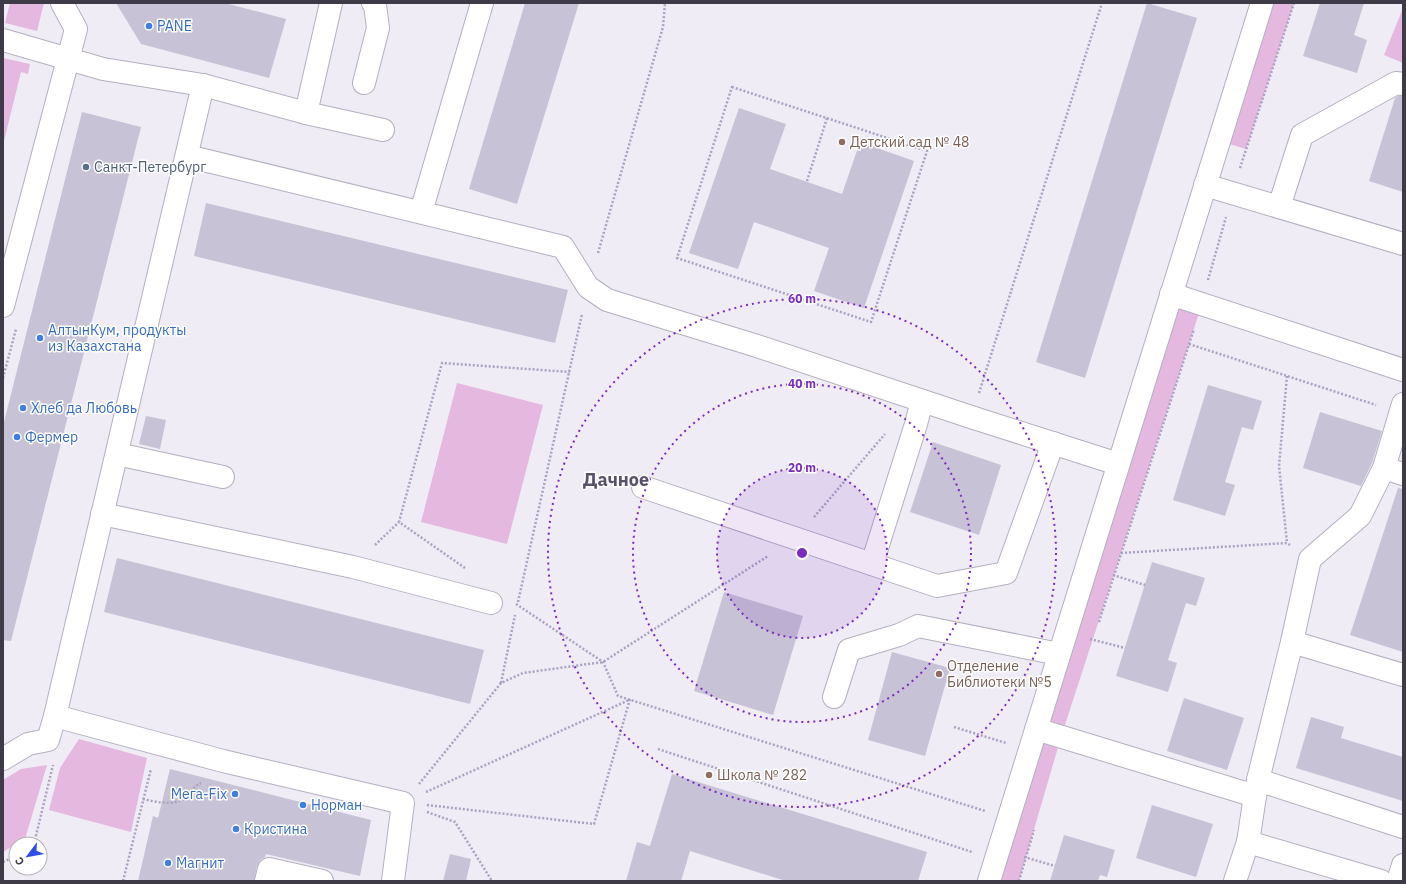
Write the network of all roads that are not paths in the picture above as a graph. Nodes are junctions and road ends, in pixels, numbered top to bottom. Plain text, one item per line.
1 (62, 3) edge
2 (331, 3) edge
3 (373, 3) edge
4 (482, 3) edge
5 (1262, 3) edge
6 (3, 40) edge
7 (67, 58) junction
8 (364, 83) dead end
9 (1403, 84) edge
10 (203, 85) junction
11 (306, 113) junction
12 (383, 130) dead end
13 (187, 156) junction
14 (1205, 185) junction
15 (1279, 207) junction
16 (421, 212) junction
17 (1403, 244) edge
18 (1171, 294) junction
19 (3, 306) edge
20 (1403, 370) edge
21 (922, 401) junction
22 (1402, 409) edge
23 (1053, 443) junction
24 (117, 454) junction
25 (1118, 464) junction
26 (1394, 471) edge
27 (222, 477) dead end
28 (643, 487) dead end
29 (102, 514) junction
30 (872, 564) junction
31 (501, 602) road end
32 (1292, 642) junction
33 (1059, 654) junction
34 (1403, 675) edge
35 (834, 697) dead end
36 (55, 716) junction
37 (1036, 729) junction
38 (3, 759) edge
39 (1256, 788) junction
40 (1403, 828) edge
41 (1248, 842) junction
42 (994, 864) edge
43 (1403, 865) edge
44 (266, 881) edge
45 (322, 881) edge
46 (393, 881) edge
47 (1235, 881) edge
48 (1381, 881) edge
49 (1398, 881) edge

1 - 7 lane
2 - 11 lane
3 - 8 lane
4 - 16 lane
5 - 14 lane
6 - 7 lane
7 - 10 lane
7 - 19 lane
9 - 15 lane
10 - 11 lane
10 - 13 lane
11 - 12 lane
13 - 16 lane
13 - 24 lane
14 - 15 lane
14 - 18 lane
15 - 17 lane
16 - 21 lane
18 - 20 lane
18 - 25 lane
21 - 23 lane
21 - 30 lane
22 - 26 lane
23 - 25 lane
23 - 30 lane
24 - 27 lane
24 - 29 lane
25 - 33 lane
26 - 32 lane
28 - 30 lane
29 - 31 lane
29 - 36 lane
32 - 34 lane
32 - 39 lane
33 - 35 lane
33 - 37 lane
36 - 38 lane
36 - 46 lane
37 - 39 lane
37 - 42 lane
39 - 40 lane
39 - 41 lane
41 - 47 lane
41 - 48 lane
43 - 49 lane
44 - 45 lane

